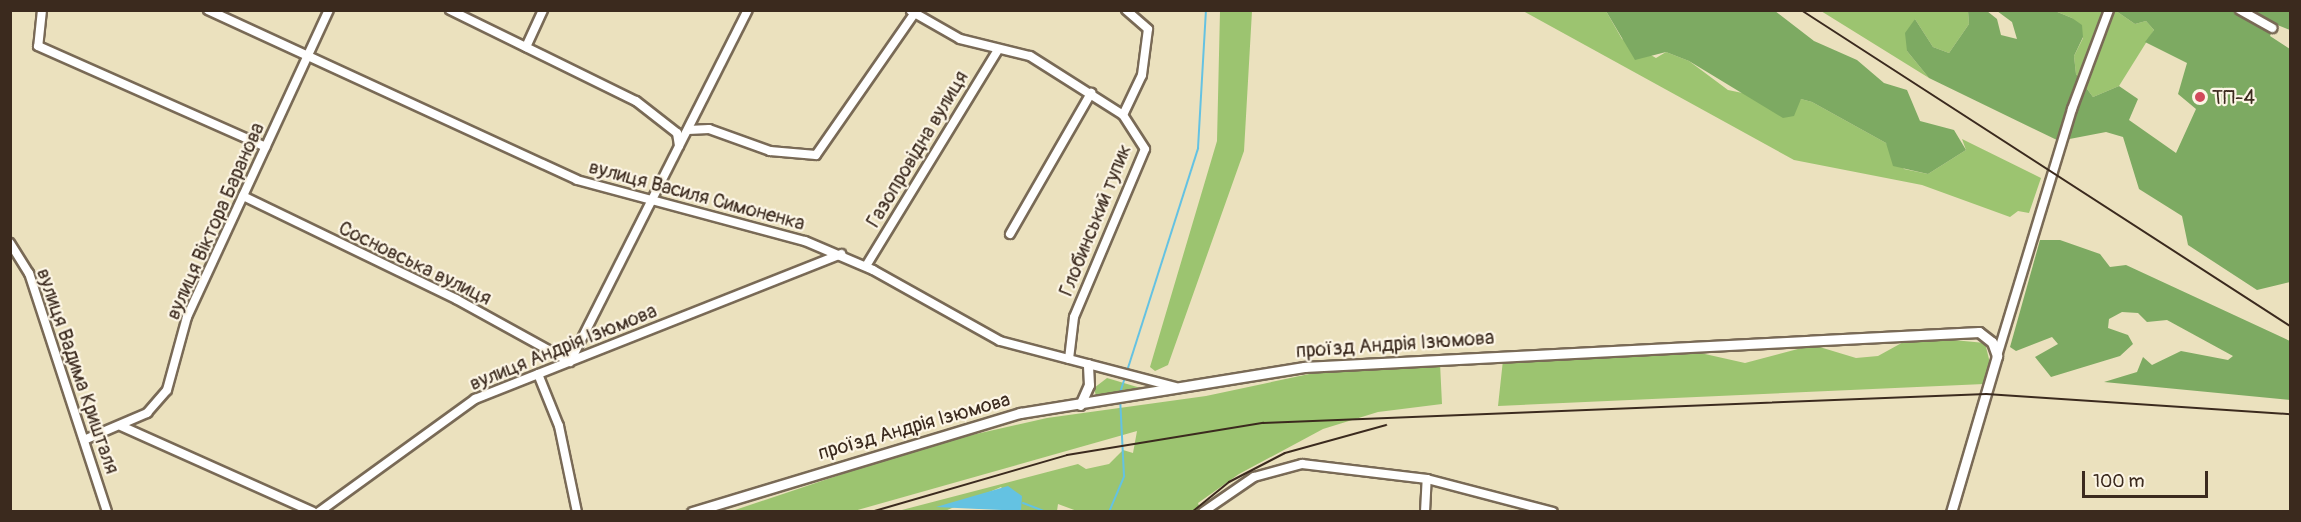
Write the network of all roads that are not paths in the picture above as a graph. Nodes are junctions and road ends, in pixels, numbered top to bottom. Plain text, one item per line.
1 (42, 10) edge
2 (208, 10) edge
3 (329, 10) edge
4 (450, 10) edge
5 (543, 10) edge
6 (748, 10) edge
7 (1126, 10) edge
8 (2109, 10) edge
9 (2240, 10) edge
10 (913, 12) edge
11 (2272, 28) dead end
12 (526, 47) junction
13 (998, 50) junction
14 (308, 55) junction
15 (1091, 93) junction
16 (1123, 115) junction
17 (688, 130) junction
18 (266, 147) junction
19 (679, 148) junction
20 (243, 196) junction
21 (652, 196) junction
22 (1010, 234) dead end
23 (10, 243) edge
24 (841, 254) junction
25 (866, 266) junction
26 (1997, 356) junction
27 (1069, 359) junction
28 (570, 362) junction
29 (1088, 364) junction
30 (538, 374) junction
31 (1184, 390) junction
32 (1080, 405) junction
33 (121, 426) junction
34 (84, 440) junction
35 (1427, 479) junction
36 (108, 512) edge
37 (313, 512) edge
38 (319, 512) edge
39 (577, 512) edge
40 (692, 512) edge
41 (1203, 512) edge
42 (1425, 512) edge
43 (1553, 512) edge
44 (1951, 512) edge

1 - 18 street
2 - 14 street, вулиця Василя Симоненка
3 - 14 street, вулиця Віктора Баранова
4 - 12 street
5 - 12 street
6 - 17 street
7 - 16 street, Глобинський тупик
8 - 26 street
9 - 11 street
10 - 13 street, Газопровідна вулиця
10 - 17 street
12 - 19 street
13 - 15 street, Газопровідна вулиця
13 - 25 street, Газопровідна вулиця
14 - 18 street, вулиця Віктора Баранова
14 - 21 street, вулиця Василя Симоненка
15 - 16 street, Газопровідна вулиця
15 - 22 street
16 - 27 street, Глобинський тупик
17 - 19 street
18 - 20 street, вулиця Віктора Баранова
19 - 21 street
20 - 28 street, Сосновська вулиця
20 - 33 street, вулиця Віктора Баранова
21 - 24 street, вулиця Василя Симоненка
21 - 28 street
23 - 34 street, вулиця Вадима Кришталя
24 - 25 street, вулиця Василя Симоненка
24 - 28 street, вулиця Андрія Ізюмова
25 - 27 street, вулиця Василя Симоненка
26 - 31 street, проїзд Андрія Ізюмова
26 - 44 street
27 - 29 street, вулиця Василя Симоненка
28 - 30 street, вулиця Андрія Ізюмова
29 - 31 street, вулиця Василя Симоненка
29 - 32 street
30 - 38 street, вулиця Андрія Ізюмова
30 - 39 street
31 - 32 street, проїзд Андрія Ізюмова
32 - 40 street, проїзд Андрія Ізюмова
33 - 34 street, вулиця Віктора Баранова
33 - 37 street
34 - 36 street, вулиця Вадима Кришталя
35 - 41 street
35 - 42 street
35 - 43 street

